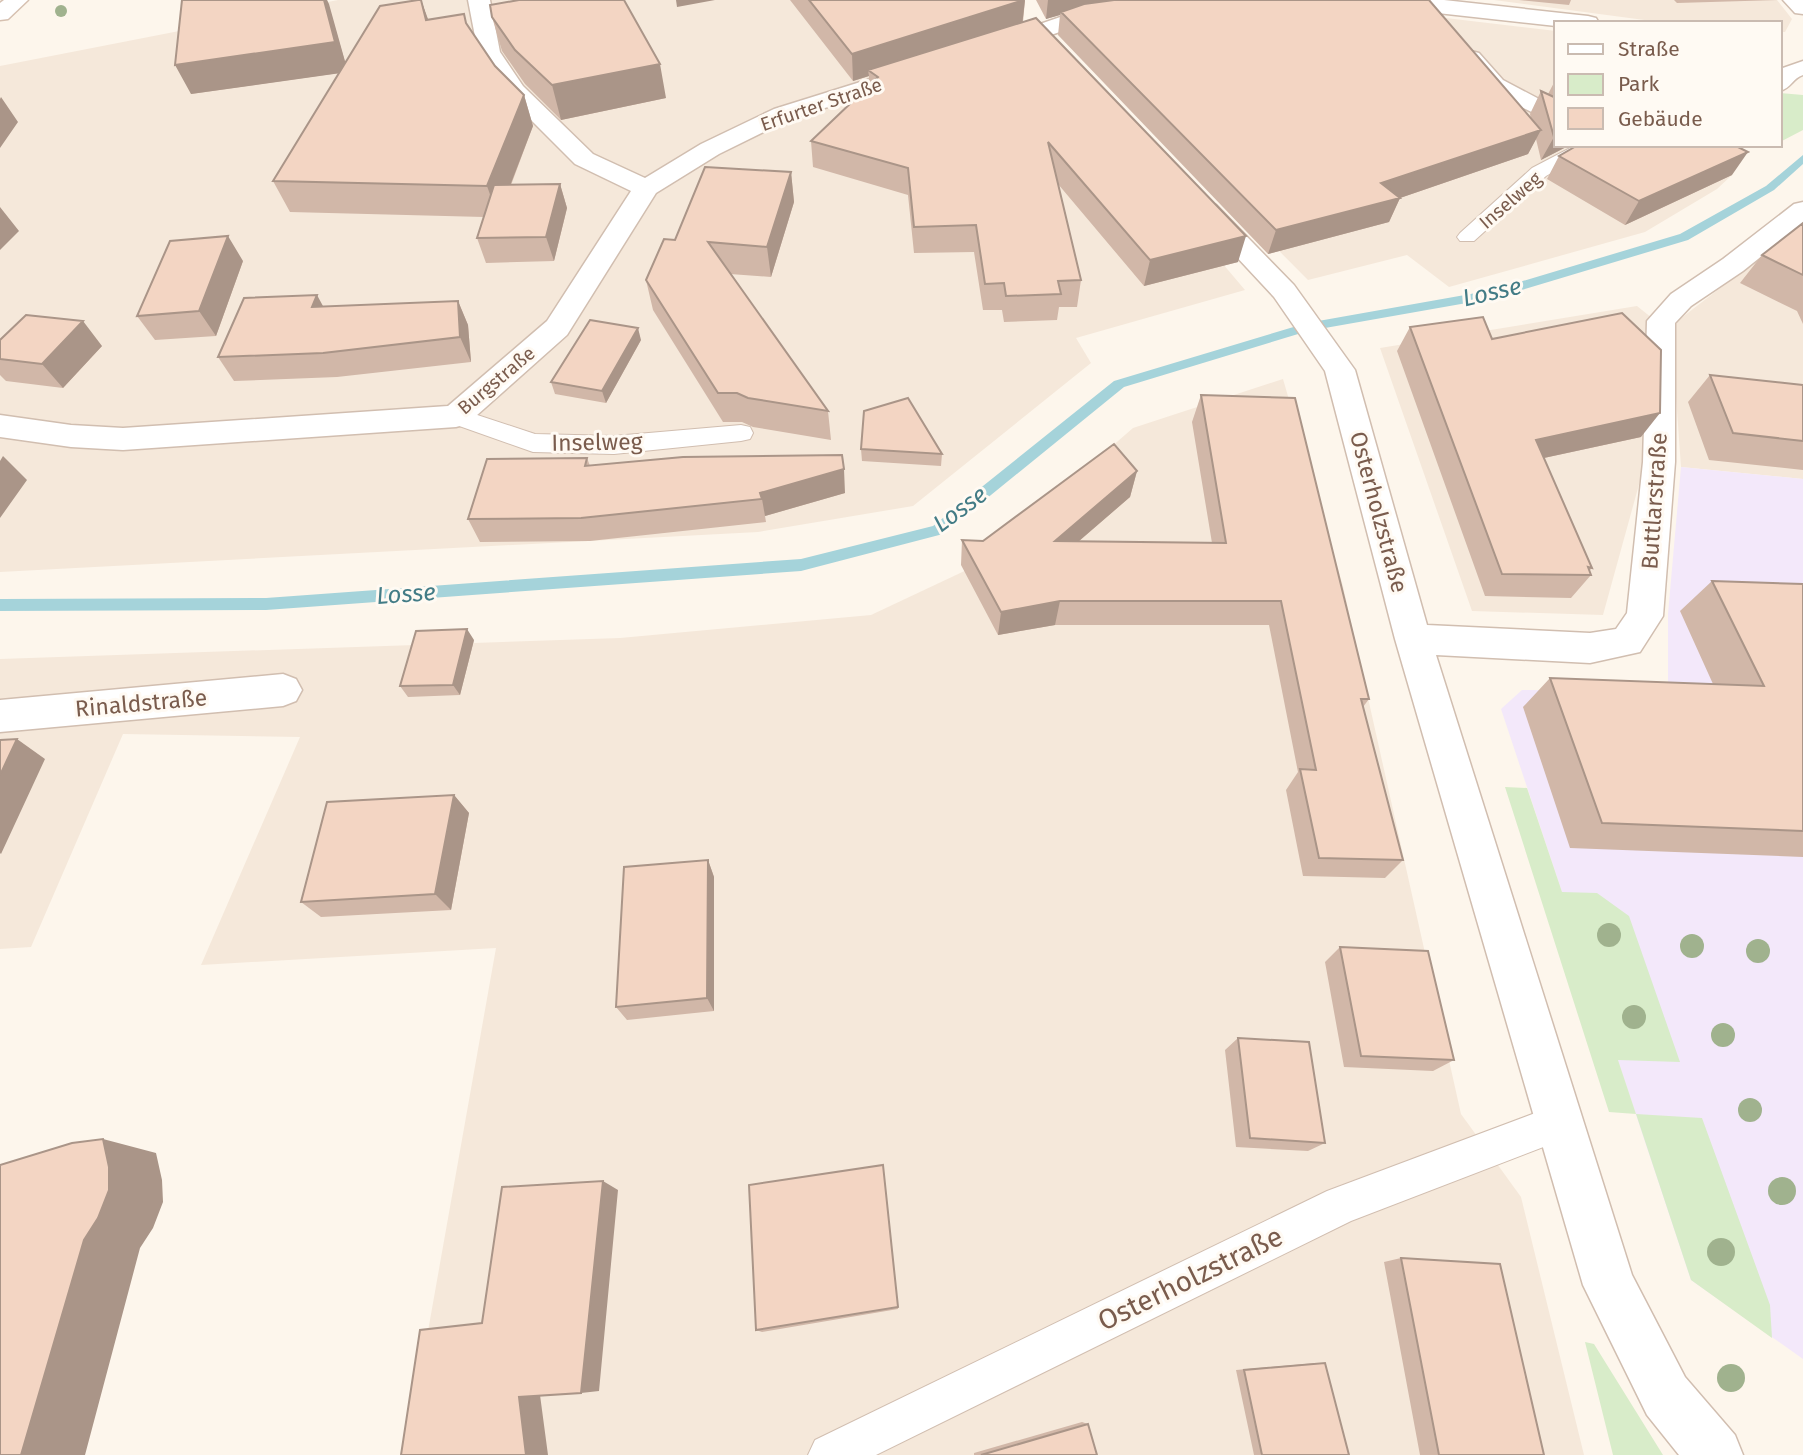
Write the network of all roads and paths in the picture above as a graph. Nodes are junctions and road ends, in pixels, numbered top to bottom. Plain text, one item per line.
1 (16, 0) edge
2 (1583, 0) edge
3 (1794, 0) edge
4 (1361, 1) edge
5 (479, 2) edge
6 (1423, 4) junction
7 (1803, 8) edge
8 (1129, 12) edge
9 (0, 14) edge
10 (1571, 21) edge
11 (1601, 21) edge
12 (1034, 22) junction
13 (1441, 24) edge
14 (1459, 45) edge
15 (1058, 52) edge
16 (975, 53) edge
17 (937, 65) edge
18 (1803, 68) edge
19 (1782, 82) edge
20 (1554, 116) edge
21 (1587, 147) edge
22 (646, 188) junction
23 (1194, 198) edge
24 (1803, 210) edge
25 (1467, 237) dead end
26 (456, 416) junction
27 (0, 426) edge
28 (741, 433) dead end
29 (1413, 639) junction
30 (283, 690) dead end
31 (0, 716) edge
32 (1559, 1123) junction
33 (830, 1455) edge
34 (1715, 1455) edge

1 - 9 street
2 - 11 street
3 - 7 street
4 - 6 street
5 - 22 street
6 - 10 street
6 - 13 street
8 - 12 street
12 - 15 street
12 - 16 street
14 - 20 street
17 - 22 street, Erfurter Straße
18 - 19 street
21 - 25 lane, Inselweg
22 - 26 street, Burgstraße
23 - 29 street, Osterholzstraße
24 - 29 street, Buttlarstraße
26 - 27 street, Burgstraße
26 - 28 lane, Inselweg
29 - 32 street, Osterholzstraße
30 - 31 street, Rinaldstraße
32 - 33 lane, Osterholzstraße
32 - 34 street, Osterholzstraße

